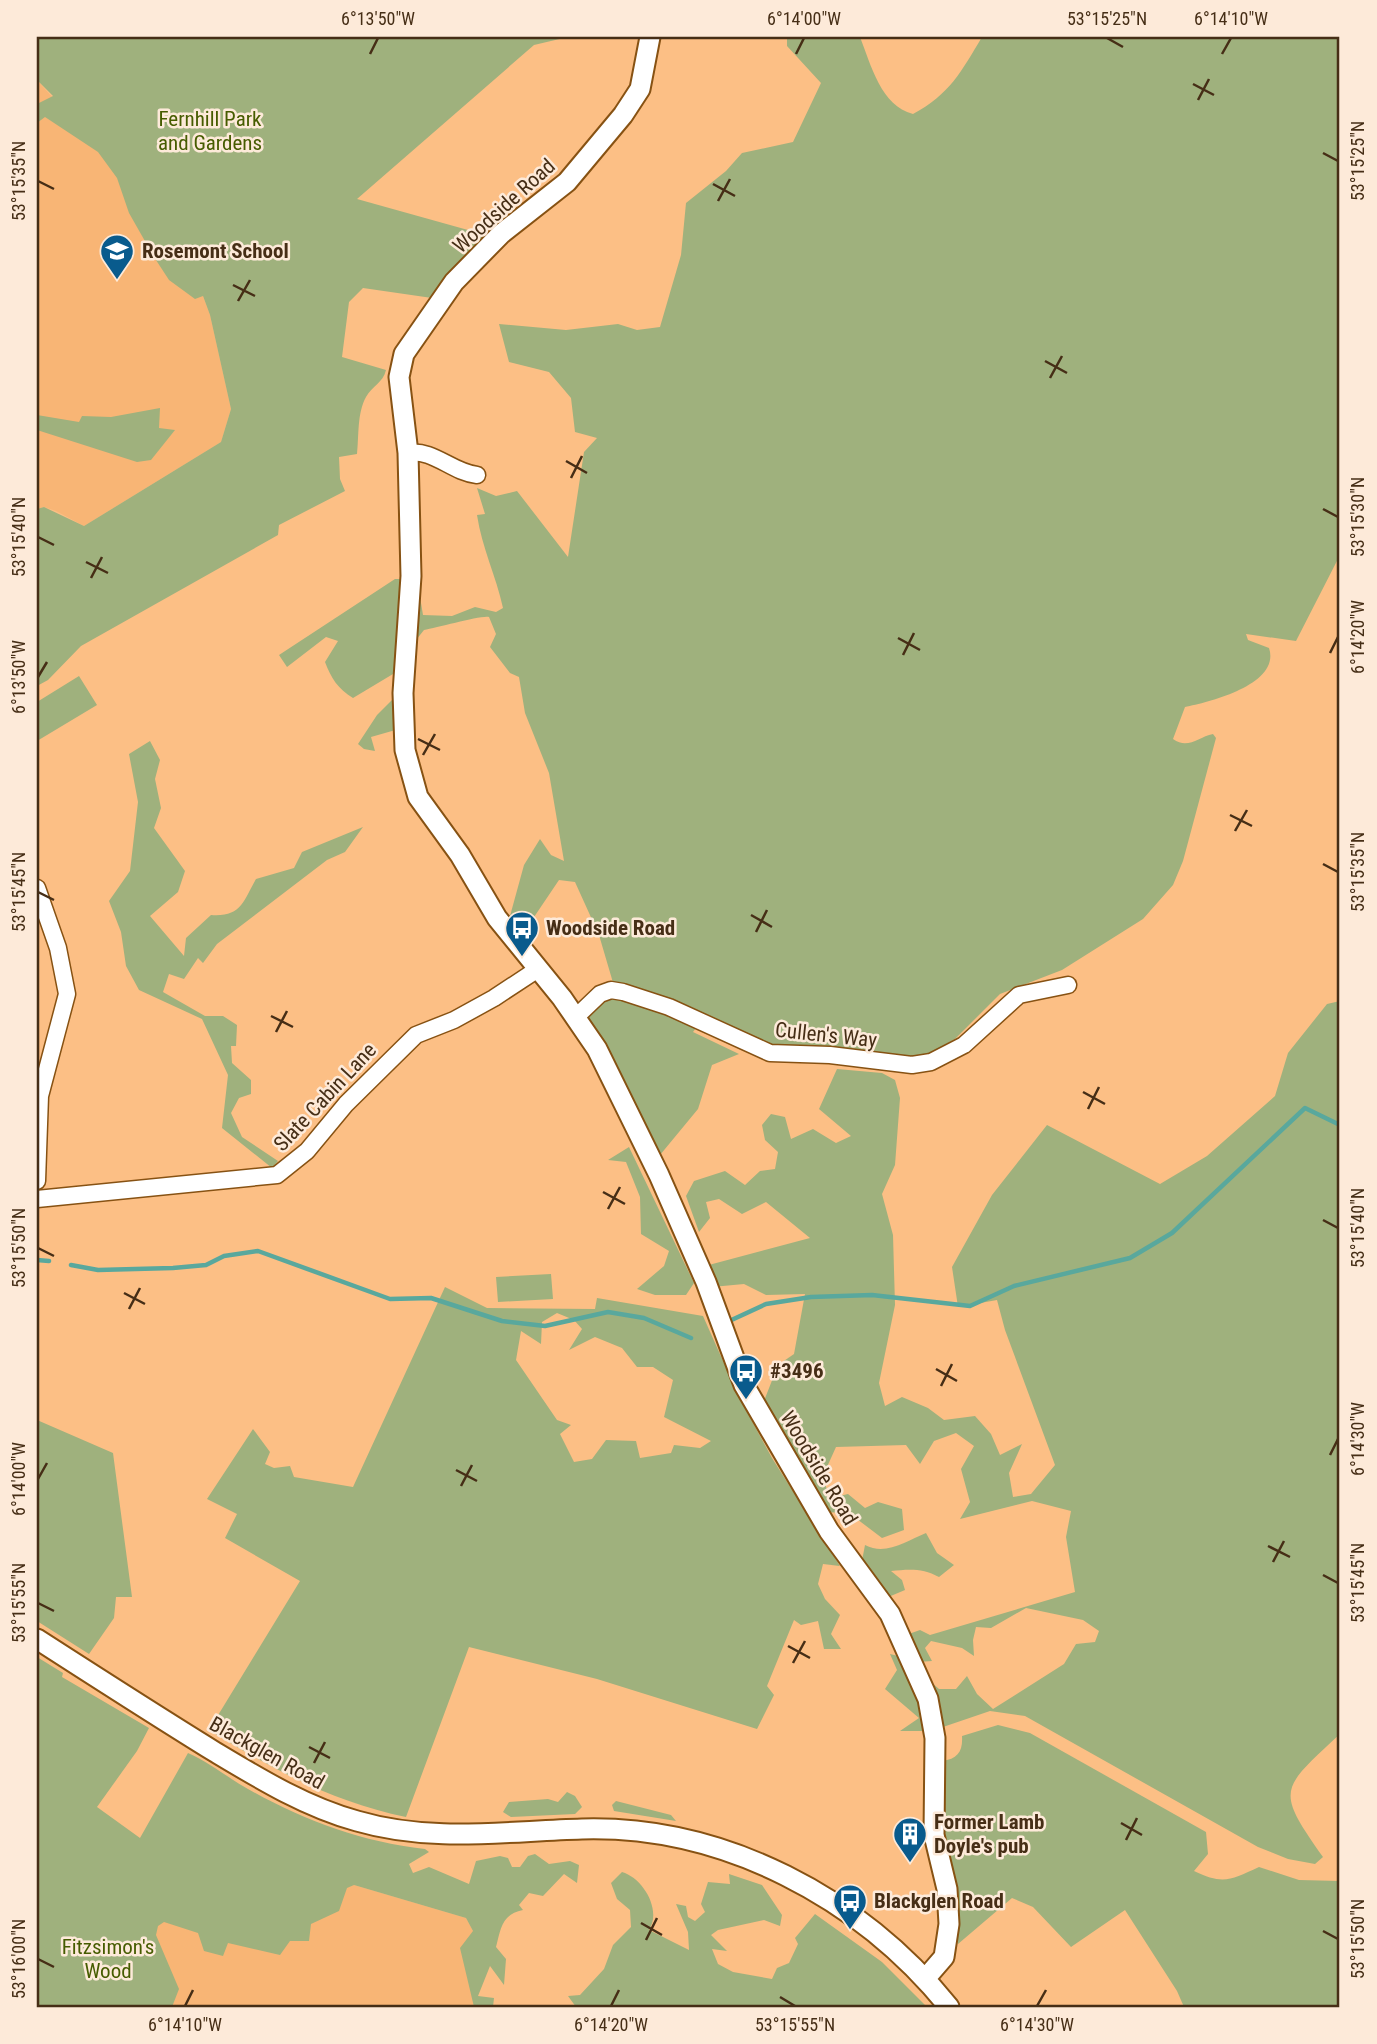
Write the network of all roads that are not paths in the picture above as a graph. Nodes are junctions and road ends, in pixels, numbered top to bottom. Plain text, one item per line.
1 (650, 37) edge
2 (408, 453) junction
3 (477, 475) dead end
4 (37, 888) edge
5 (538, 969) junction
6 (1068, 985) dead end
7 (576, 1017) junction
8 (37, 1181) edge
9 (37, 1199) edge
10 (37, 1639) edge
11 (925, 1979) junction
12 (949, 2007) edge

1 - 2 street, Woodside Road
2 - 3 street
2 - 5 street, Woodside Road
4 - 8 street
5 - 7 street, Woodside Road
5 - 9 street, Slate Cabin Lane
6 - 7 street, Cullen's Way
7 - 11 street, Woodside Road
10 - 11 street, Blackglen Road
11 - 12 street, Blackglen Road

